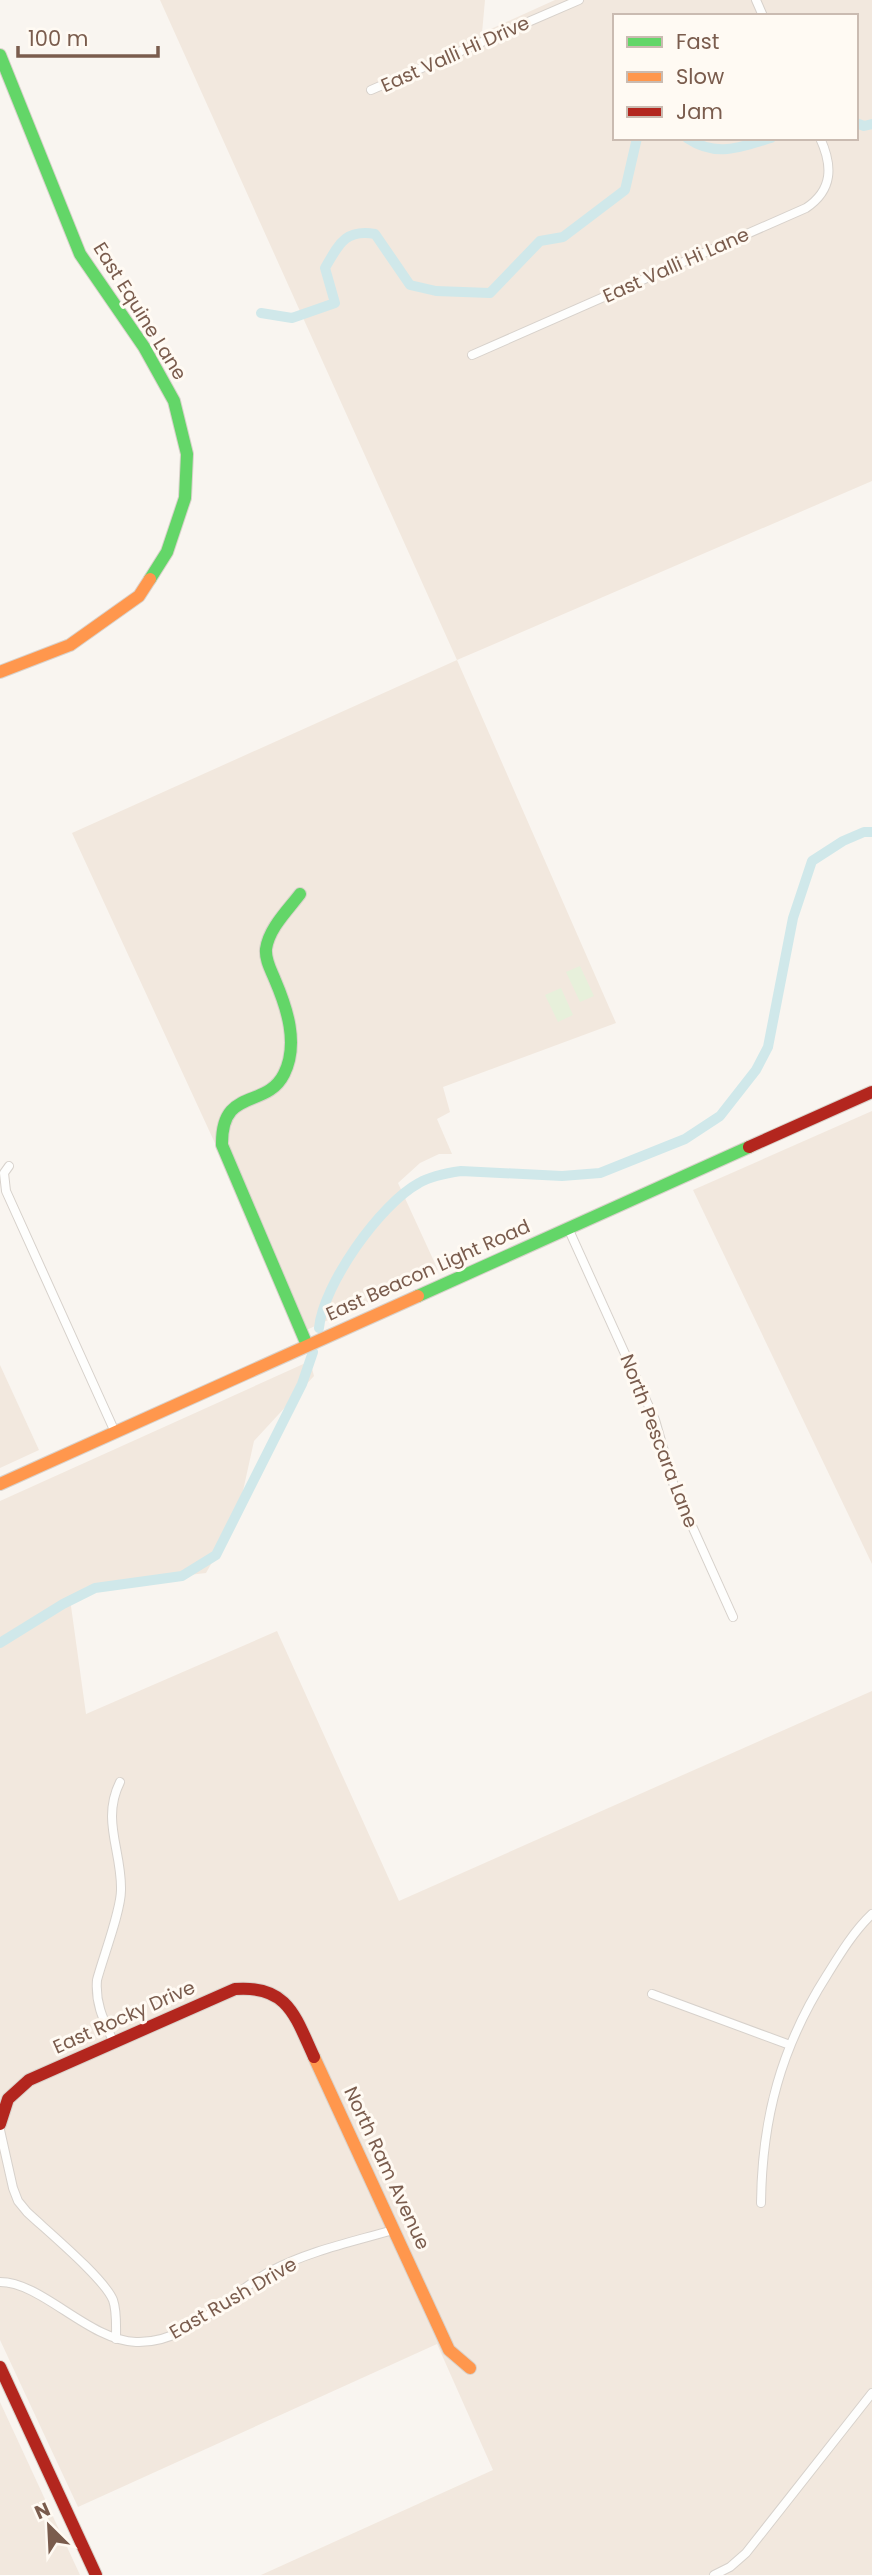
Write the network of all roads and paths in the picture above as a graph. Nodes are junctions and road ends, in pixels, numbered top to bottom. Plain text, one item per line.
1 (579, 0) edge
2 (0, 55) edge
3 (371, 90) dead end
4 (821, 140) edge
5 (472, 355) dead end
6 (0, 672) edge
7 (300, 894) dead end
8 (872, 1091) edge
9 (9, 1166) dead end
10 (568, 1228) junction
11 (307, 1346) junction
12 (115, 1432) junction
13 (0, 1484) edge
14 (733, 1617) dead end
15 (120, 1782) dead end
16 (872, 1914) edge
17 (265, 1989) joint
18 (652, 1994) dead end
19 (114, 2043) junction
20 (790, 2045) junction
21 (0, 2127) edge
22 (761, 2203) dead end
23 (393, 2230) junction
24 (0, 2282) edge
25 (116, 2339) junction
26 (0, 2367) edge
27 (470, 2368) dead end
28 (872, 2393) edge
29 (96, 2575) edge
30 (714, 2575) edge

1 - 3 street, East Valli Hi Drive
2 - 6 street, East Equine Lane
4 - 5 street, East Valli Hi Lane
7 - 11 street
8 - 10 street, East Beacon Light Road
9 - 12 street
10 - 11 street, East Beacon Light Road
10 - 14 street, North Pescara Lane
11 - 12 street, East Beacon Light Road
12 - 13 street, East Beacon Light Road
15 - 19 street
16 - 20 street
17 - 19 street, East Rocky Drive
17 - 23 street, North Ram Avenue
18 - 20 street
19 - 21 street, East Rocky Drive
20 - 22 street
21 - 25 street
23 - 25 street, East Rush Drive
23 - 27 street, North Ram Avenue
24 - 25 street, East Rush Drive
26 - 29 street
28 - 30 street

